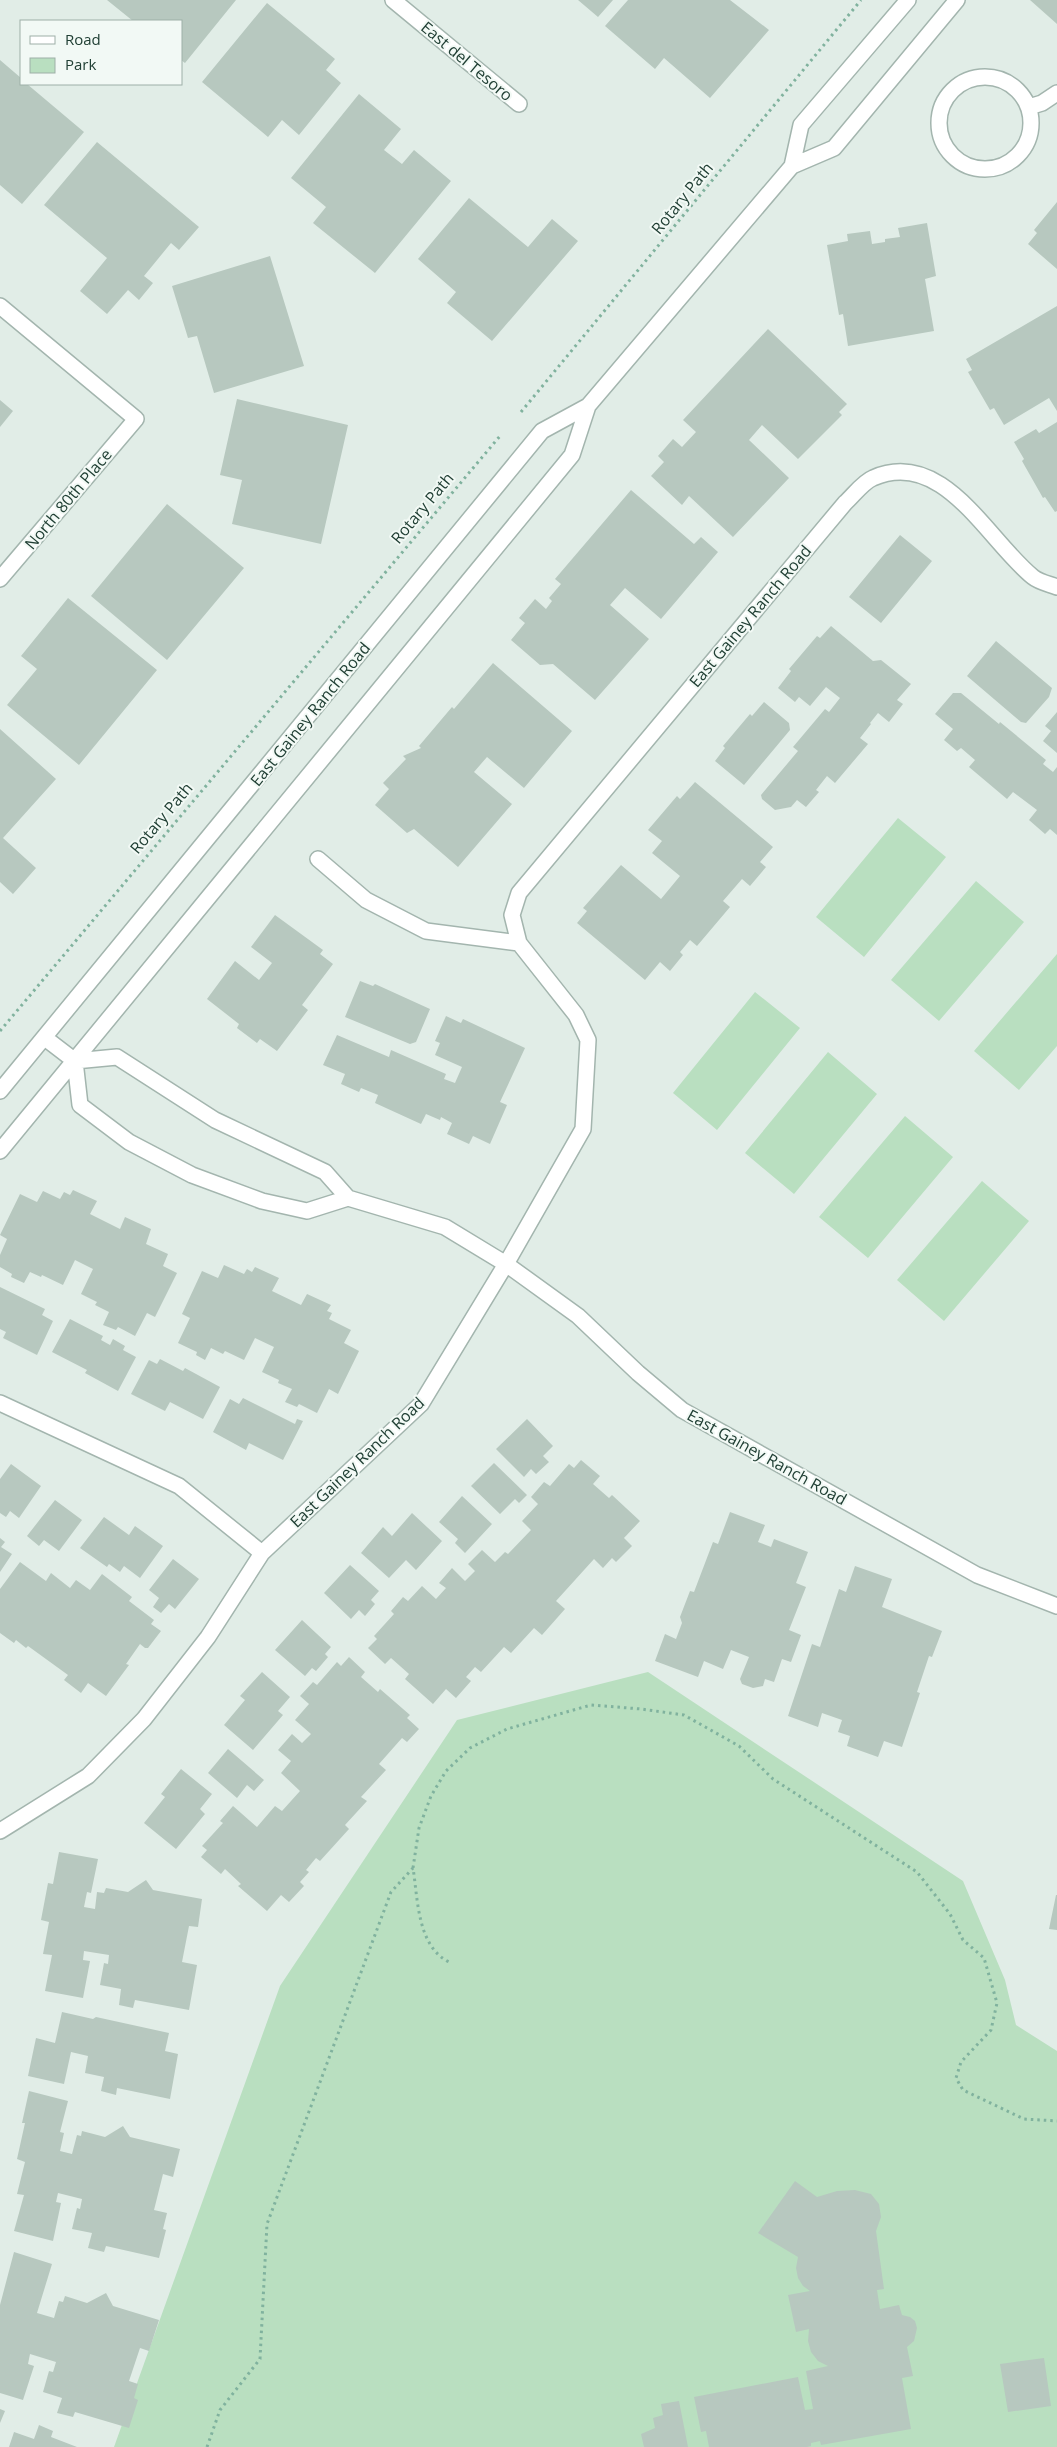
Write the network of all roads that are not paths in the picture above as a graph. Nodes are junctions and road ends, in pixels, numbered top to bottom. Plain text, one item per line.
1 (393, 0) edge
2 (908, 0) edge
3 (957, 0) edge
4 (1057, 93) edge
5 (519, 104) dead end
6 (1029, 107) junction
7 (792, 166) junction
8 (0, 306) edge
9 (588, 406) junction
10 (0, 579) edge
11 (1057, 587) edge
12 (318, 858) dead end
13 (519, 943) junction
14 (45, 1038) junction
15 (75, 1062) junction
16 (0, 1092) edge
17 (0, 1151) edge
18 (348, 1198) junction
19 (506, 1264) junction
20 (0, 1402) edge
21 (262, 1552) junction
22 (1057, 1606) edge
23 (0, 1831) edge

1 - 5 street, East del Tesoro
2 - 7 street, East Gainey Ranch Road
3 - 7 street, East Gainey Ranch Road
4 - 6 street
6 - 6 street
7 - 9 street, East Gainey Ranch Road
8 - 10 street, North 80th Place
9 - 14 street, East Gainey Ranch Road
9 - 15 street, East Gainey Ranch Road
11 - 13 street, East Gainey Ranch Road
12 - 13 street
13 - 19 street, East Gainey Ranch Road
14 - 15 street
14 - 16 street, East Gainey Ranch Road
15 - 17 street, East Gainey Ranch Road
15 - 18 street
15 - 18 street
18 - 19 street, East Gainey Ranch Road
19 - 21 street, East Gainey Ranch Road
19 - 22 street, East Gainey Ranch Road
20 - 21 street
21 - 23 street, East Gainey Ranch Road

